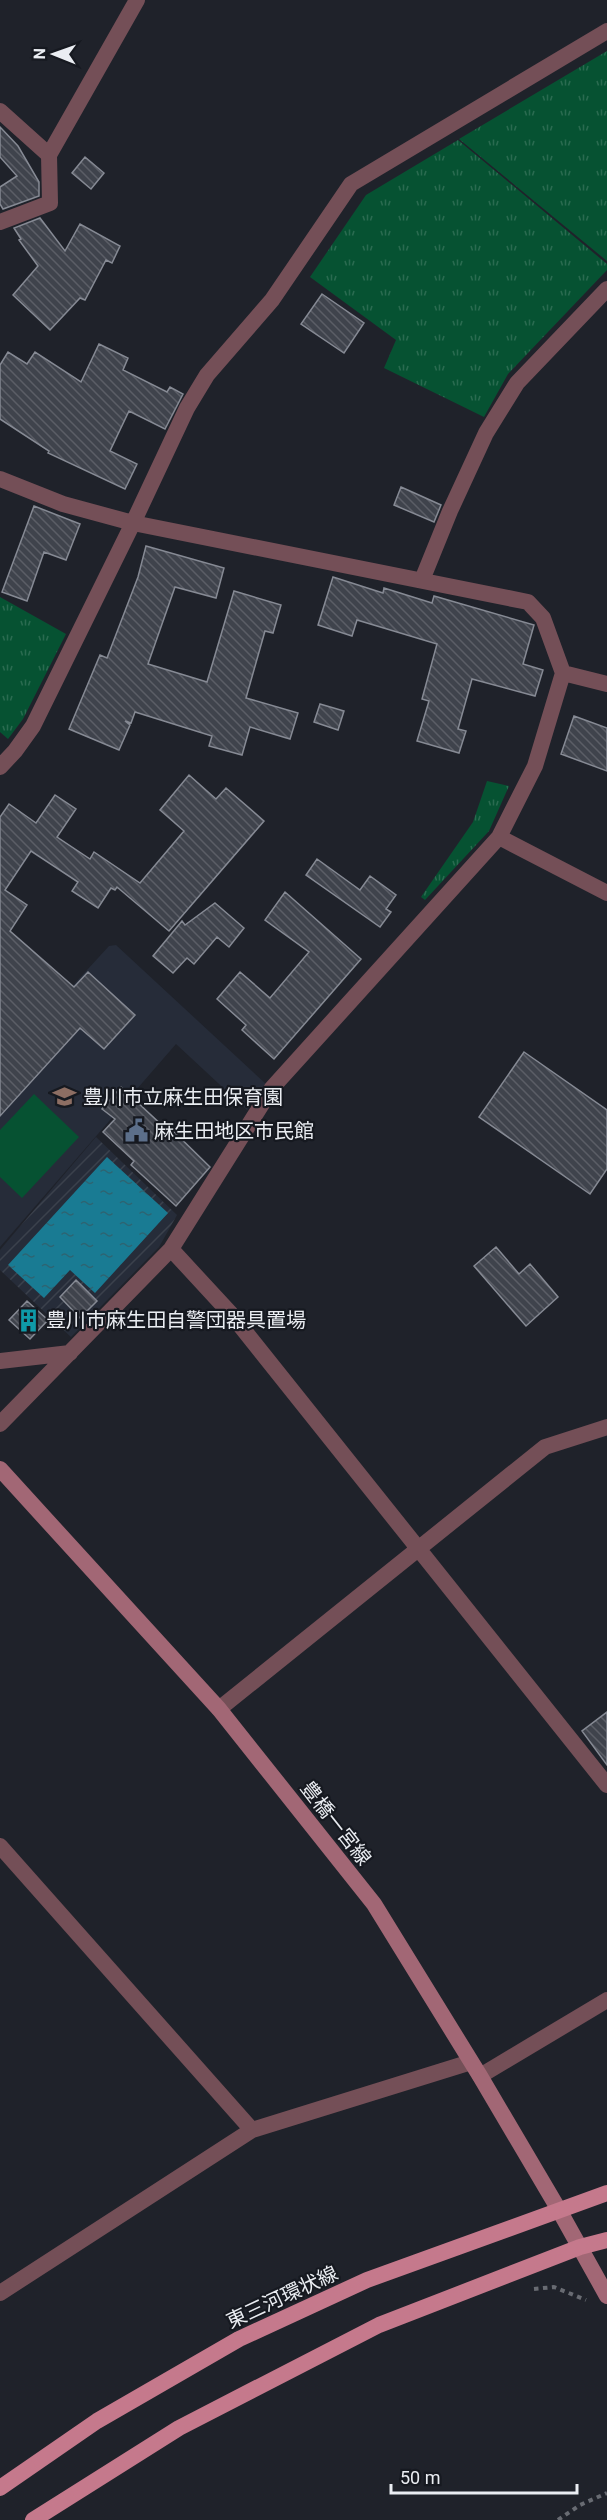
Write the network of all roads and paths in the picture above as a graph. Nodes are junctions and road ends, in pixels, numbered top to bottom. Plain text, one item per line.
1 (137, 0) edge
2 (607, 31) edge
3 (0, 111) edge
4 (49, 155) junction
5 (0, 222) edge
6 (607, 289) edge
7 (0, 479) edge
8 (133, 524) junction
9 (423, 580) junction
10 (563, 673) junction
11 (607, 684) edge
12 (0, 767) edge
13 (499, 837) junction
14 (607, 893) edge
15 (171, 1250) junction
16 (70, 1353) junction
17 (0, 1360) edge
18 (0, 1424) edge
19 (607, 1427) edge
20 (0, 1469) edge
21 (417, 1550) junction
22 (219, 1709) junction
23 (607, 1785) edge
24 (0, 1846) edge
25 (607, 2000) edge
26 (475, 2069) junction
27 (252, 2130) junction
28 (607, 2193) edge
29 (559, 2210) junction
30 (607, 2240) edge
31 (580, 2247) junction
32 (526, 2290) dead end
33 (0, 2293) edge
34 (606, 2295) edge
35 (0, 2488) edge
36 (607, 2493) edge
37 (33, 2520) edge
38 (558, 2520) edge

1 - 4 street
2 - 8 street
3 - 4 street
4 - 5 street
6 - 9 street
7 - 8 street
8 - 9 street
8 - 12 street
9 - 10 street
10 - 11 street
10 - 13 street
13 - 14 street
13 - 15 street
15 - 16 street
15 - 21 street
16 - 17 street
16 - 18 street
19 - 21 street
20 - 22 main road, 豊橋一宮線
21 - 22 street
21 - 23 street
22 - 26 main road, 豊橋一宮線
24 - 27 street
25 - 26 street
26 - 27 street
26 - 29 main road, 豊橋一宮線
27 - 33 street
28 - 29 main road, 東三河環状線
29 - 31 main road, 豊橋一宮線
29 - 35 main road, 東三河環状線
30 - 31 main road
31 - 34 main road, 豊橋一宮線
31 - 37 main road
32 - 34 path
36 - 38 path

